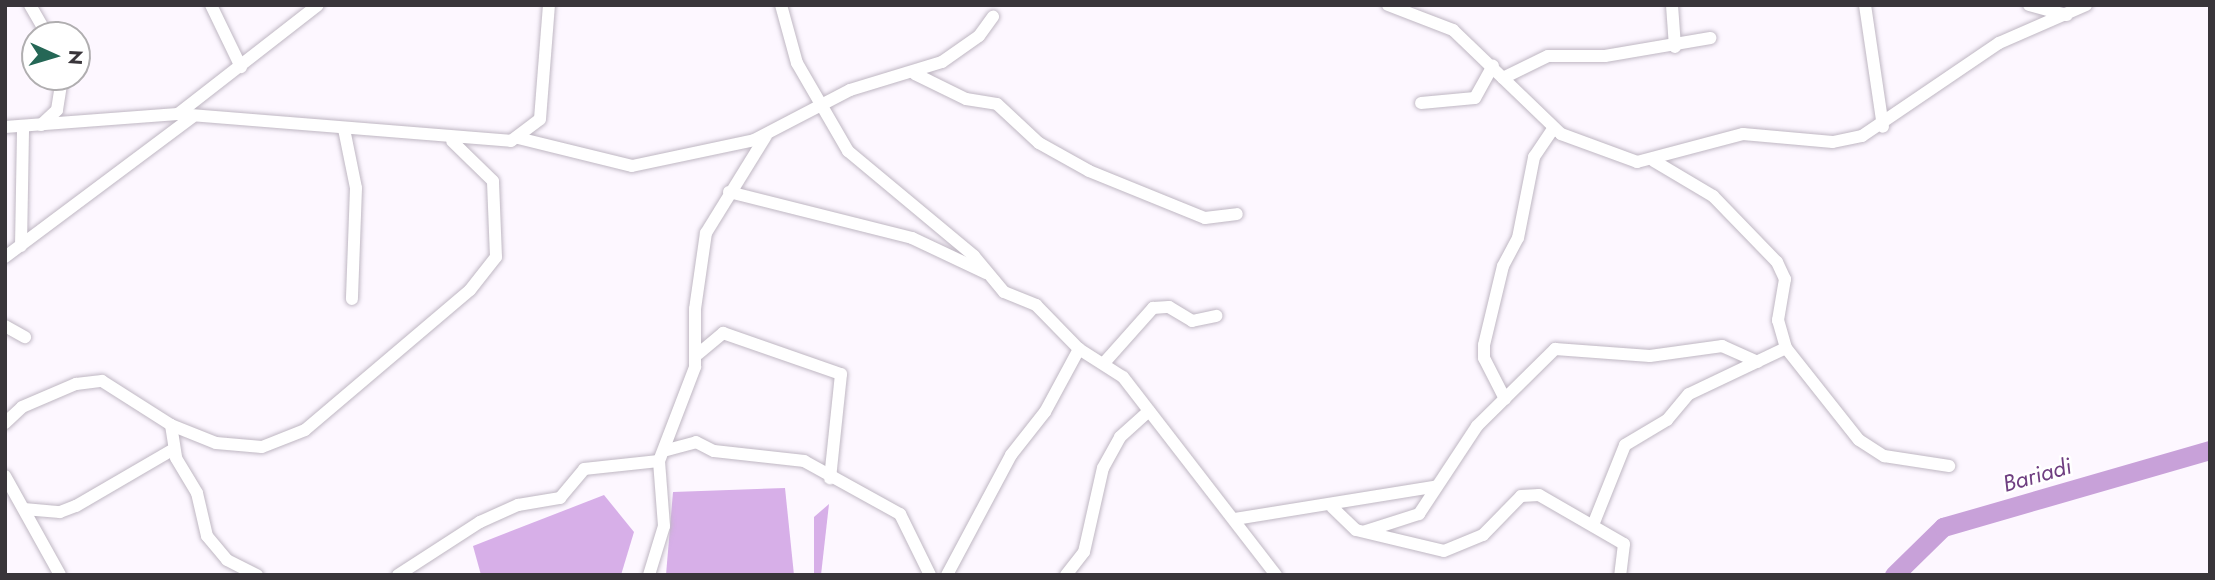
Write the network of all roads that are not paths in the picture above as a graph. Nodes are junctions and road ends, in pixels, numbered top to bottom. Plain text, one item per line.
1 (30, 5) edge
2 (211, 5) edge
3 (318, 5) edge
4 (549, 5) edge
5 (781, 5) edge
6 (1388, 5) edge
7 (1672, 5) edge
8 (1865, 5) edge
9 (2029, 5) edge
10 (2087, 5) edge
11 (2067, 15) junction
12 (993, 17) dead end
13 (39, 21) edge
14 (1710, 38) dead end
15 (1675, 47) junction
16 (1493, 66) junction
17 (241, 67) junction
18 (915, 74) junction
19 (1503, 78) junction
20 (60, 91) edge
21 (1420, 103) dead end
22 (820, 105) junction
23 (178, 114) junction
24 (192, 117) junction
25 (41, 125) junction
26 (5, 127) edge
27 (23, 127) junction
28 (1883, 127) junction
29 (1553, 129) junction
30 (344, 130) junction
31 (766, 136) junction
32 (518, 138) junction
33 (452, 141) junction
34 (1654, 161) junction
35 (729, 192) junction
36 (1237, 215) dead end
37 (22, 246) junction
38 (5, 257) edge
39 (986, 274) junction
40 (352, 299) dead end
41 (1216, 316) dead end
42 (5, 326) edge
43 (25, 337) dead end
44 (1786, 348) junction
45 (1079, 349) junction
46 (698, 354) junction
47 (1758, 362) junction
48 (1104, 363) junction
49 (1505, 399) junction
50 (1149, 411) junction
51 (5, 423) edge
52 (171, 425) junction
53 (174, 449) junction
54 (663, 456) junction
55 (1949, 466) dead end
56 (5, 476) edge
57 (830, 478) junction
58 (1433, 487) junction
59 (1332, 507) junction
60 (24, 509) junction
61 (1236, 519) junction
62 (1593, 525) junction
63 (1366, 531) junction
64 (60, 575) edge
65 (257, 575) edge
66 (398, 575) edge
67 (649, 575) edge
68 (930, 575) edge
69 (947, 575) edge
70 (1066, 575) edge
71 (1276, 575) edge
72 (1620, 575) edge

1 - 13 street
2 - 17 street
3 - 17 street
4 - 32 street
5 - 22 street
6 - 16 street
7 - 15 street
8 - 28 street
9 - 11 street
10 - 11 street
11 - 28 street
12 - 18 street
14 - 15 street
15 - 19 street
16 - 19 street
16 - 21 street
17 - 23 street
18 - 22 street
18 - 36 street
19 - 29 street
20 - 25 street
22 - 31 street
22 - 39 street
23 - 24 street
23 - 25 street
24 - 30 street
24 - 37 street
25 - 27 street
26 - 27 street
27 - 37 street
28 - 34 street
29 - 34 street
29 - 49 street
30 - 33 street
30 - 40 street
31 - 32 street
31 - 35 street
32 - 33 street
33 - 52 street
34 - 44 street
35 - 39 street
35 - 46 street
37 - 38 street
39 - 45 street
41 - 48 street
42 - 43 street
44 - 47 street
44 - 55 street
45 - 48 street
45 - 69 street
46 - 54 street
46 - 57 street
47 - 49 street
47 - 62 street
48 - 50 street
49 - 58 street
50 - 61 street
50 - 70 street
51 - 52 street
52 - 53 street
53 - 60 street
53 - 65 street
54 - 57 street
54 - 66 street
54 - 67 street
56 - 60 street
57 - 68 street
58 - 59 street
58 - 63 street
59 - 61 street
59 - 63 street
60 - 64 street
61 - 71 street
62 - 63 street
62 - 72 street

